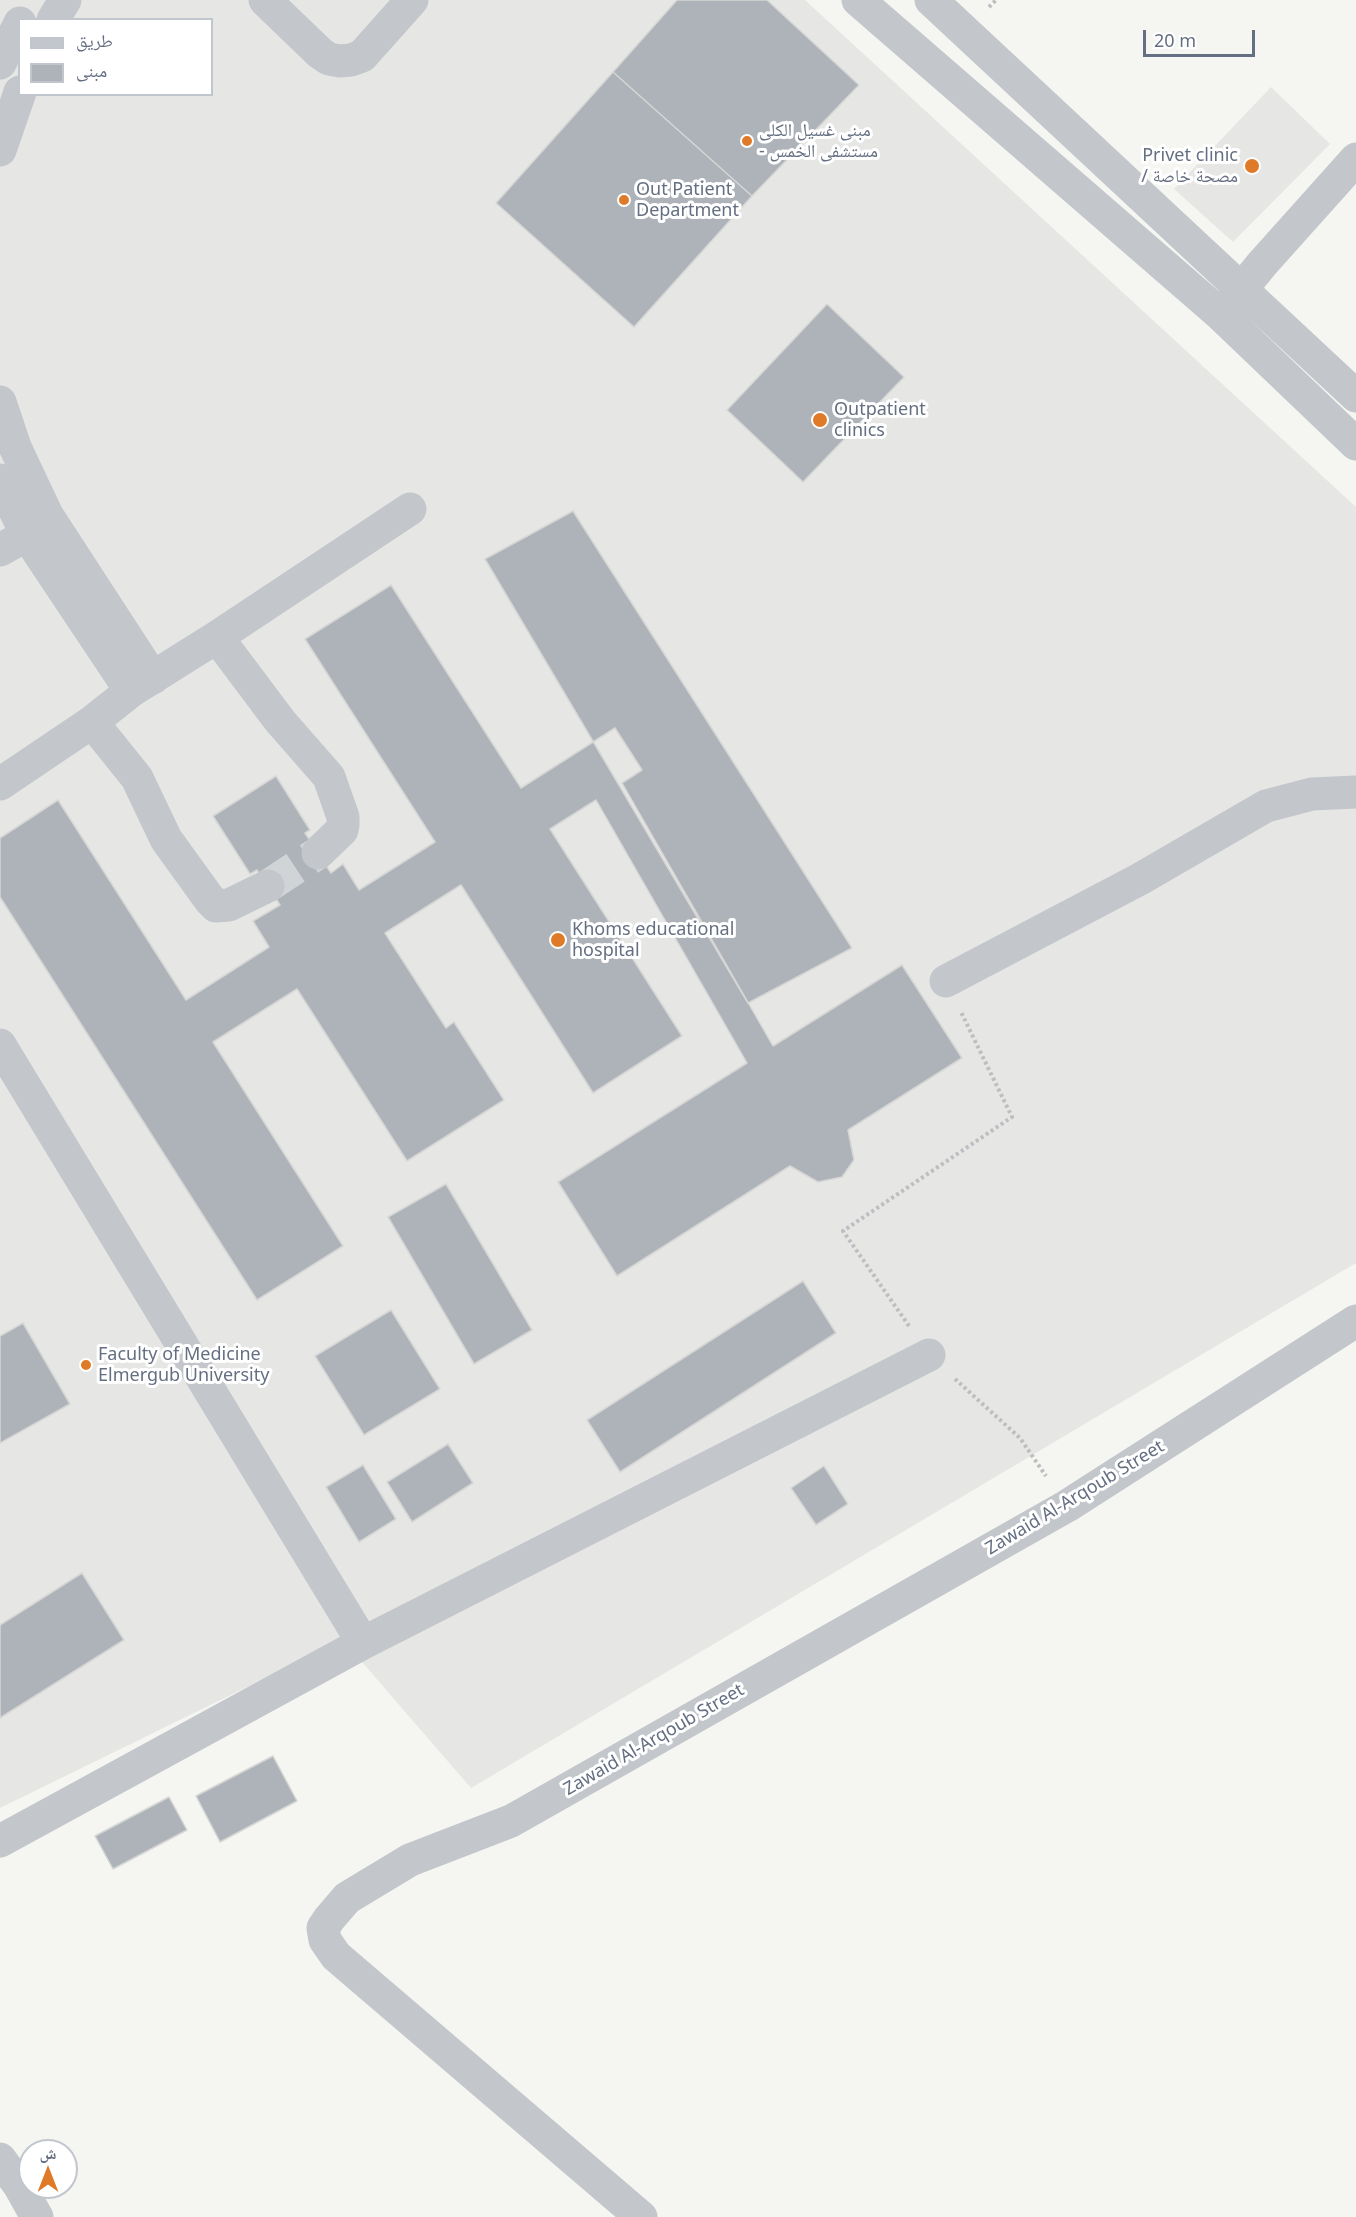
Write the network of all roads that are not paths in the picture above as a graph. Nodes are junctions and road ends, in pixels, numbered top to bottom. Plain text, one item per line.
1 (31, 0) edge
2 (64, 0) edge
3 (265, 0) edge
4 (412, 0) edge
5 (858, 0) edge
6 (931, 0) edge
7 (22, 18) edge
8 (54, 18) edge
9 (18, 25) edge
10 (0, 63) edge
11 (19, 96) edge
12 (0, 150) edge
13 (1356, 159) edge
14 (1242, 291) junction
15 (1220, 314) junction
16 (1356, 396) edge
17 (0, 402) edge
18 (1356, 444) edge
19 (0, 480) edge
20 (410, 509) dead end
21 (14, 543) edge
22 (217, 637) junction
23 (142, 685) junction
24 (92, 722) junction
25 (0, 784) edge
26 (1356, 792) edge
27 (318, 853) tunnel mouth
28 (268, 886) tunnel mouth
29 (946, 981) road end
30 (0, 1045) edge
31 (1356, 1321) edge
32 (929, 1355) road end
33 (363, 1643) junction
34 (0, 1841) edge
35 (0, 2159) edge
36 (37, 2217) edge
37 (641, 2217) edge

1 - 7 street
2 - 8 street
3 - 4 street
5 - 15 street
6 - 14 street
9 - 10 street
11 - 12 street
13 - 14 street
14 - 15 street
14 - 16 street
15 - 18 street
17 - 23 street
19 - 21 street
20 - 22 street
21 - 23 street
22 - 23 street
22 - 27 street
23 - 24 street
24 - 25 street
24 - 28 street
26 - 29 street
30 - 33 street
31 - 37 street, Zawaid Al-Arqoub Street
32 - 33 street
33 - 34 street
35 - 36 street

